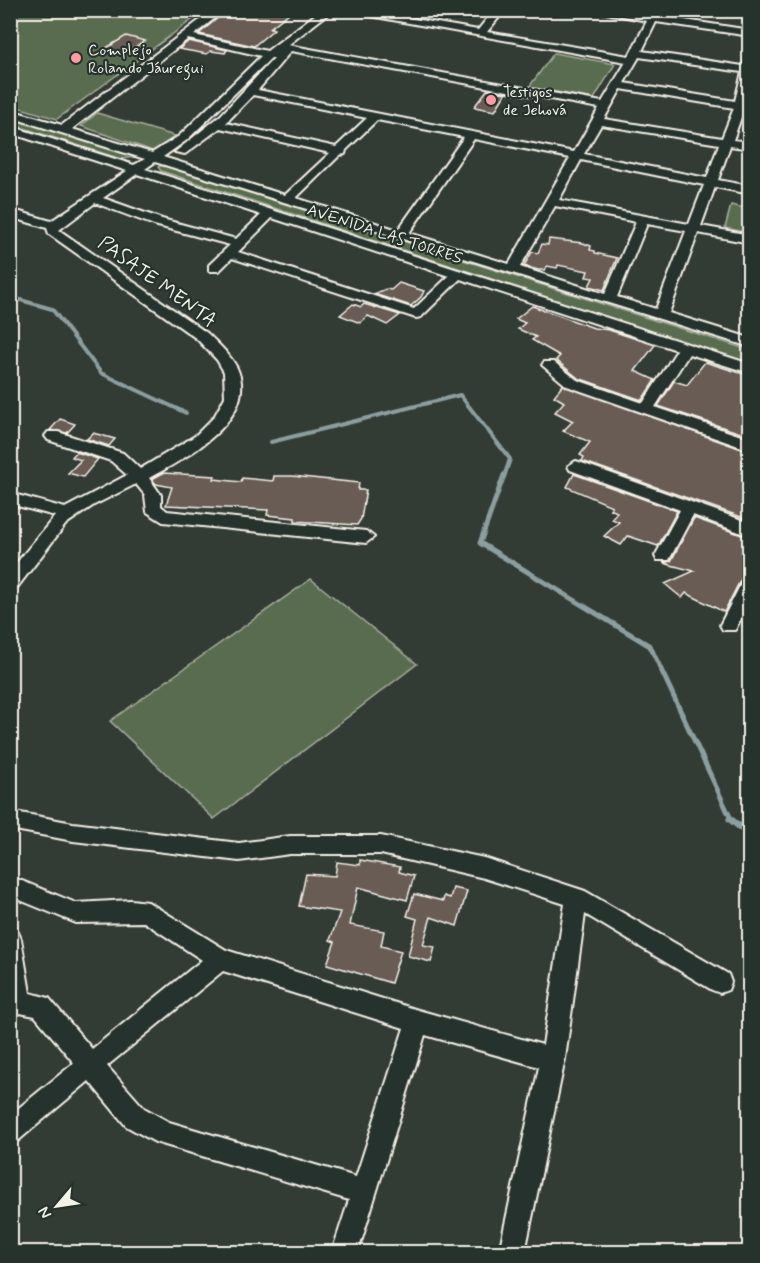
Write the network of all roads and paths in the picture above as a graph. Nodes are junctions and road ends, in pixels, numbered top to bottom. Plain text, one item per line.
1 (220, 10) edge
2 (328, 10) edge
3 (341, 10) edge
4 (500, 10) edge
5 (596, 10) edge
6 (301, 15) dead end
7 (654, 15) edge
8 (313, 21) junction
9 (750, 33) edge
10 (480, 34) junction
11 (186, 36) junction
12 (283, 50) junction
13 (268, 54) junction
14 (633, 57) junction
15 (749, 67) edge
16 (617, 85) junction
17 (252, 92) junction
18 (605, 106) junction
19 (745, 106) edge
20 (10, 113) edge
21 (374, 117) junction
22 (597, 121) junction
23 (216, 124) junction
24 (10, 129) edge
25 (63, 130) junction
26 (470, 136) junction
27 (725, 142) junction
28 (750, 146) edge
29 (341, 152) junction
30 (576, 158) junction
31 (162, 159) junction
32 (135, 169) junction
33 (711, 183) junction
34 (750, 190) edge
35 (92, 198) junction
36 (288, 199) junction
37 (551, 202) junction
38 (10, 213) edge
39 (270, 213) junction
40 (643, 219) junction
41 (53, 226) junction
42 (693, 228) junction
43 (401, 235) junction
44 (750, 239) edge
45 (234, 248) junction
46 (214, 268) dead end
47 (513, 270) junction
48 (458, 274) junction
49 (610, 299) junction
50 (661, 315) junction
51 (750, 343) edge
52 (686, 348) junction
53 (549, 365) dead end
54 (750, 369) edge
55 (647, 408) junction
56 (53, 436) dead end
57 (750, 445) edge
58 (576, 466) dead end
59 (136, 478) junction
60 (10, 498) edge
61 (689, 508) junction
62 (68, 514) junction
63 (750, 530) edge
64 (366, 537) dead end
65 (663, 556) dead end
66 (750, 583) edge
67 (10, 584) edge
68 (729, 625) dead end
69 (10, 820) edge
70 (10, 886) edge
71 (577, 898) junction
72 (10, 939) edge
73 (220, 959) junction
74 (720, 982) dead end
75 (15, 1004) edge
76 (418, 1021) junction
77 (553, 1059) junction
78 (91, 1065) junction
79 (10, 1131) edge
80 (364, 1192) junction
81 (345, 1252) edge
82 (512, 1252) edge

1 - 11 street
2 - 8 street
3 - 10 street
3 - 12 street
4 - 10 street
5 - 7 street
6 - 8 street
7 - 9 street
7 - 14 street
8 - 12 street
10 - 14 street
11 - 13 street
11 - 25 street
12 - 13 street
12 - 17 street
12 - 18 street
13 - 31 street
14 - 15 street
14 - 16 street
15 - 19 street
16 - 18 street
16 - 19 street
17 - 21 street
17 - 23 street
18 - 22 street
19 - 27 street
20 - 25 street, AVENIDA LAS TORRES
21 - 26 street
21 - 29 street
22 - 27 street
22 - 30 street
23 - 29 street
23 - 31 street
24 - 32 street, AVENIDA LAS TORRES
25 - 31 street, AVENIDA LAS TORRES
26 - 30 street
26 - 43 street
27 - 28 street
27 - 33 street
29 - 36 street
30 - 33 street
30 - 37 street
31 - 32 street
31 - 36 street, AVENIDA LAS TORRES
32 - 35 street
32 - 39 street, AVENIDA LAS TORRES
33 - 34 street
33 - 42 street
35 - 41 street
35 - 45 street
36 - 43 street, AVENIDA LAS TORRES
37 - 40 street
37 - 47 street
38 - 41 street
39 - 45 street
39 - 48 street, AVENIDA LAS TORRES
40 - 42 street
40 - 49 street
41 - 59 street, PASAJE MENTA
42 - 44 street
42 - 50 street
43 - 47 street, AVENIDA LAS TORRES
45 - 46 street
45 - 48 street
47 - 49 street, AVENIDA LAS TORRES
48 - 52 street, AVENIDA LAS TORRES
49 - 50 street, AVENIDA LAS TORRES
50 - 51 street, AVENIDA LAS TORRES
52 - 54 street, AVENIDA LAS TORRES
52 - 55 street
53 - 55 street
55 - 57 street
56 - 59 street
58 - 61 street
59 - 62 street, PASAJE MENTA
59 - 64 street
60 - 62 street
61 - 63 street
61 - 65 street
62 - 67 street, PASAJE MENTA
66 - 68 street
69 - 71 street
70 - 73 street
71 - 74 street
71 - 77 street
72 - 75 street
73 - 76 street
73 - 78 street
75 - 78 street
76 - 77 street
76 - 80 street
77 - 82 street
78 - 79 street
78 - 80 street
80 - 81 street

